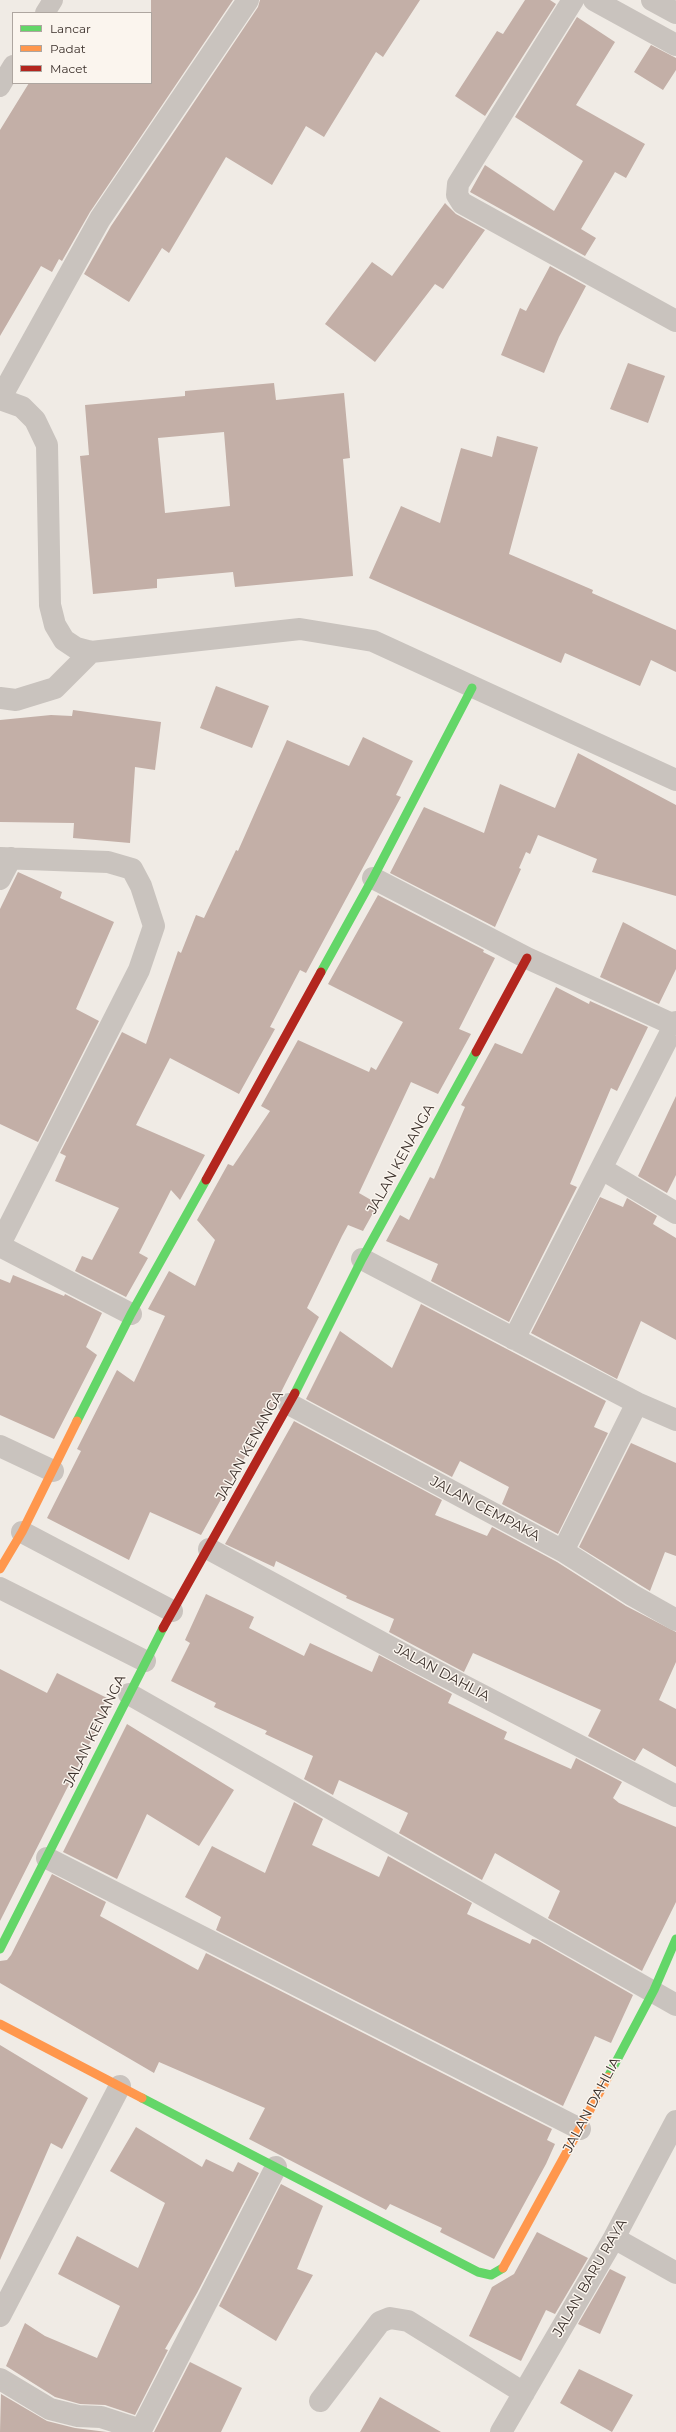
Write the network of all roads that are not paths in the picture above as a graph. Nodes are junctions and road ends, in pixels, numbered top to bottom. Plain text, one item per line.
1 (53, 0) edge
2 (248, 0) edge
3 (574, 0) edge
4 (594, 0) edge
5 (652, 0) edge
6 (46, 12) edge
7 (676, 13) edge
8 (676, 45) edge
9 (12, 67) edge
10 (0, 87) edge
11 (676, 321) edge
12 (0, 399) edge
13 (91, 652) junction
14 (472, 688) junction
15 (0, 698) edge
16 (676, 780) edge
17 (6, 858) edge
18 (373, 878) junction
19 (0, 879) edge
20 (527, 958) junction
21 (675, 1024) edge
22 (602, 1169) junction
23 (676, 1214) edge
24 (0, 1245) edge
25 (362, 1259) junction
26 (131, 1314) junction
27 (514, 1339) junction
28 (637, 1403) junction
29 (289, 1404) junction
30 (676, 1420) edge
31 (0, 1446) edge
32 (53, 1470) junction
33 (22, 1532) junction
34 (209, 1548) junction
35 (563, 1551) junction
36 (0, 1569) edge
37 (0, 1588) edge
38 (172, 1611) junction
39 (676, 1620) edge
40 (145, 1661) junction
41 (128, 1694) junction
42 (676, 1796) edge
43 (47, 1858) junction
44 (676, 1939) edge
45 (0, 1949) edge
46 (654, 1990) junction
47 (676, 2005) edge
48 (0, 2024) edge
49 (120, 2086) junction
50 (676, 2121) edge
51 (580, 2130) junction
52 (276, 2167) junction
53 (614, 2238) junction
54 (676, 2273) edge
55 (0, 2316) edge
56 (0, 2379) edge
57 (524, 2393) junction
58 (320, 2401) dead end
59 (143, 2431) edge
60 (501, 2432) edge

1 - 6 lane
2 - 12 street
3 - 11 street
4 - 8 street
5 - 7 street
9 - 10 lane
12 - 13 street
13 - 14 street
13 - 15 street
14 - 16 street
14 - 18 street
17 - 19 street
17 - 24 street
18 - 20 street
18 - 26 street
20 - 21 street
20 - 25 street, JALAN KENANGA
21 - 22 street
22 - 23 street
22 - 27 street
24 - 26 street
25 - 27 street
25 - 29 street, JALAN KENANGA
26 - 32 street
27 - 28 street
28 - 30 street
28 - 35 street
29 - 34 street, JALAN KENANGA
29 - 35 street, JALAN CEMPAKA
31 - 32 street
32 - 33 street
33 - 36 street
33 - 38 street
34 - 38 street, JALAN KENANGA
34 - 42 street, JALAN DAHLIA
35 - 39 street, JALAN CEMPAKA
37 - 40 street
38 - 40 street, JALAN KENANGA
40 - 41 street, JALAN KENANGA
41 - 43 street, JALAN KENANGA
41 - 46 street
43 - 45 street, JALAN KENANGA
43 - 51 street
44 - 46 street, JALAN DAHLIA
46 - 47 street
46 - 51 street, JALAN DAHLIA
48 - 49 street
49 - 52 street
49 - 55 street
50 - 53 street, JALAN BARU RAYA
51 - 52 street, JALAN DAHLIA
52 - 59 street
53 - 54 street
53 - 57 street, JALAN BARU RAYA
56 - 59 street
57 - 58 street
57 - 60 street, JALAN BARU RAYA

